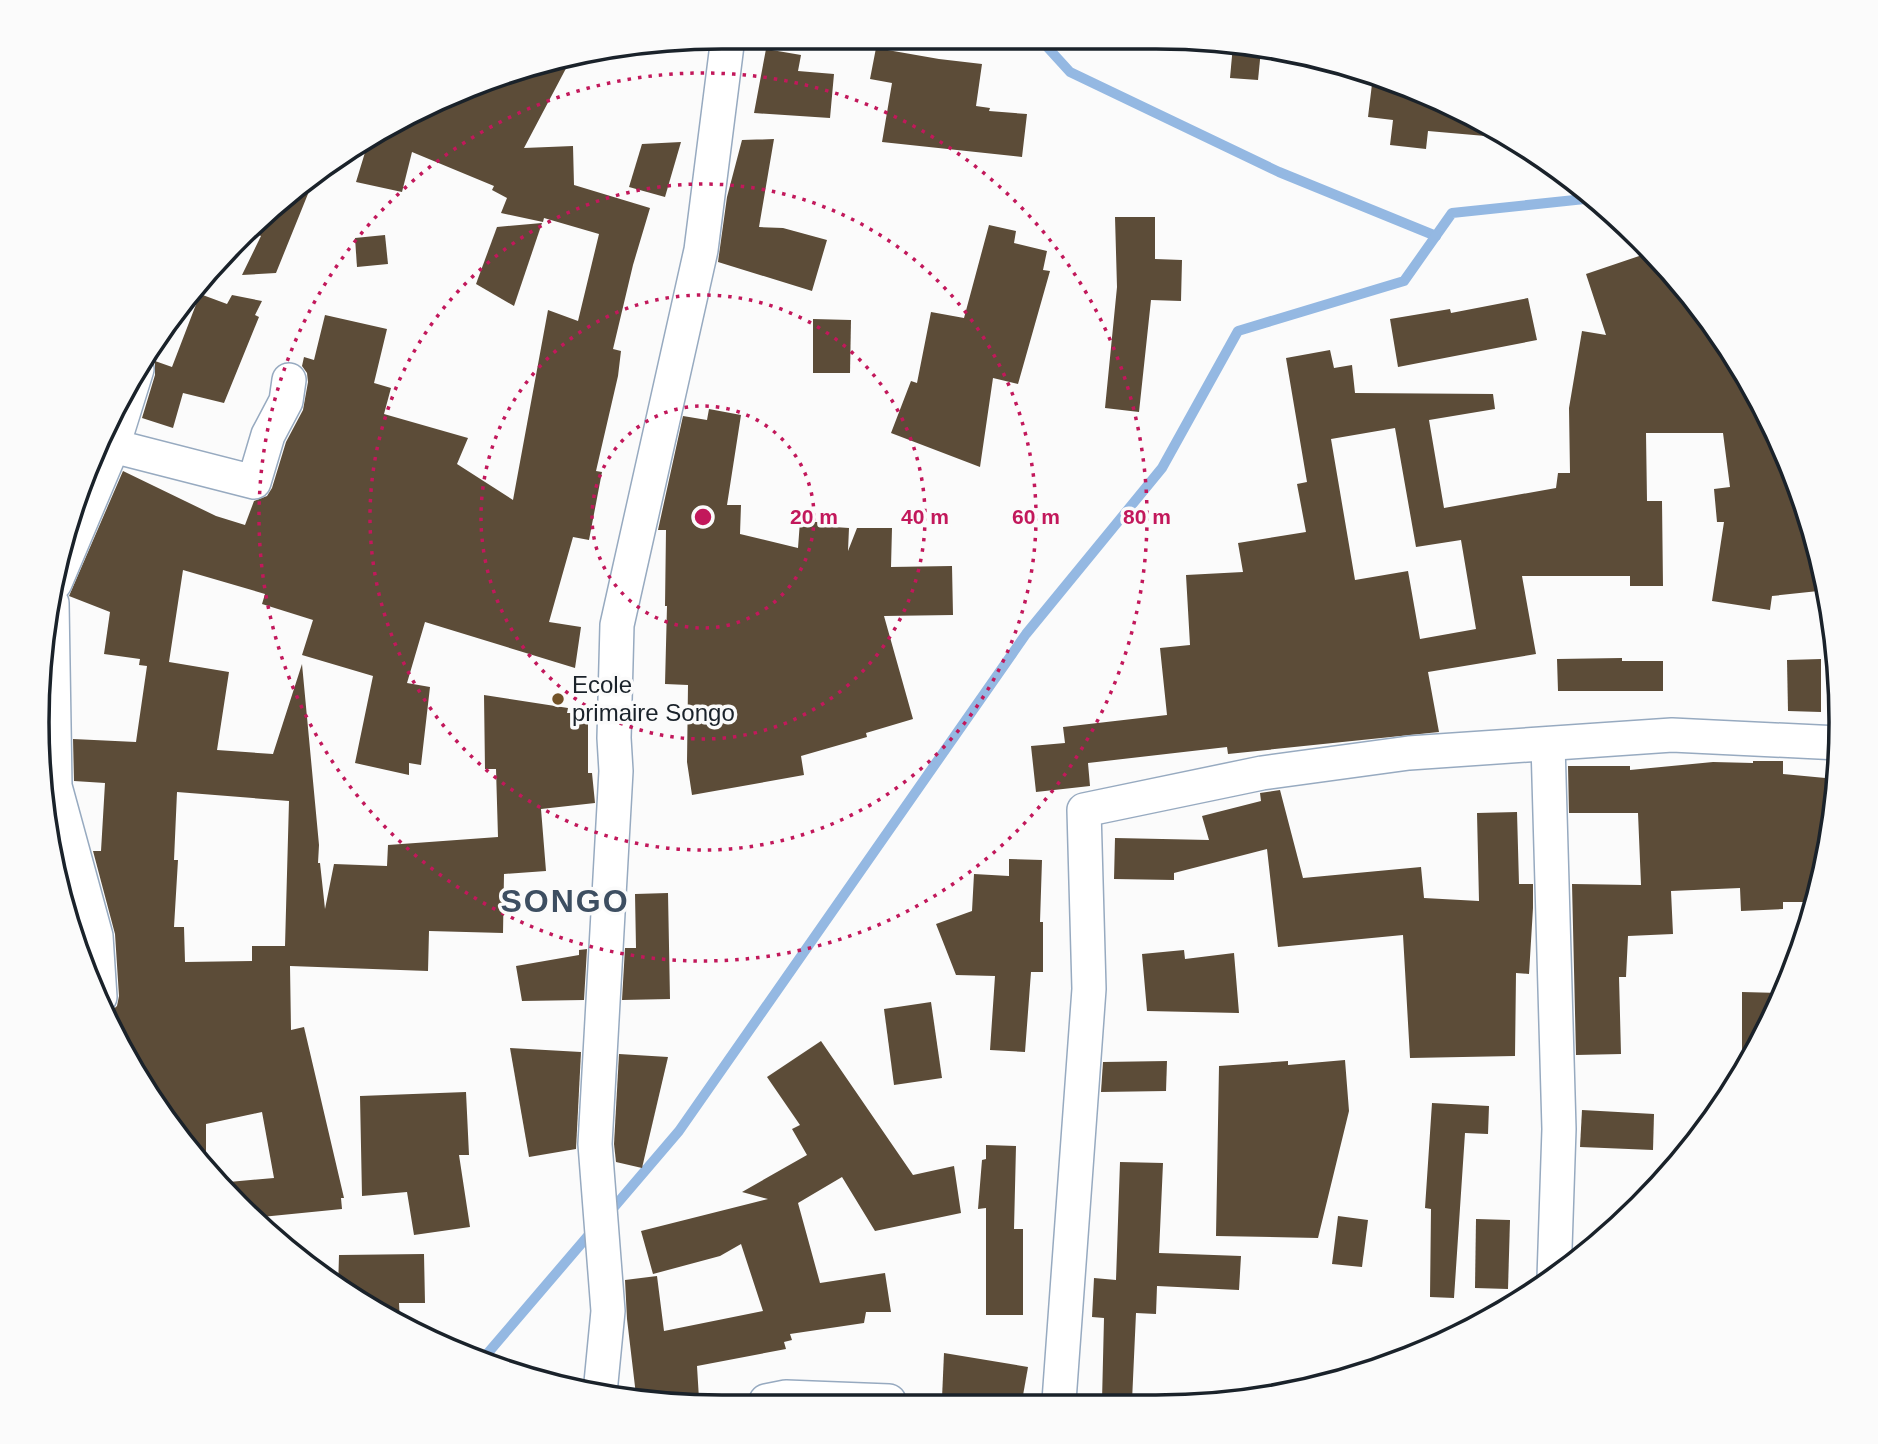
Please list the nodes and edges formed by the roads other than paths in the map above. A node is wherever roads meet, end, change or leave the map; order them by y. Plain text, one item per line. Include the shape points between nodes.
1 (726, 49) edge
2 (289, 380) dead end
3 (122, 416) edge
4 (113, 446) junction
5 (78, 529) edge
6 (53, 653) edge
7 (1829, 742) edge
8 (1548, 744) junction
9 (99, 976) edge
10 (1554, 1264) edge
11 (601, 1384) edge
12 (1059, 1395) edge

1 - 11 street via 701,250 617,625 616,771 596,1118 608,1311
2 - 4 street via 286,401 268,435 254,482
3 - 4 street
4 - 5 street
6 - 9 street via 55,786 96,936
7 - 8 street via 1672,734
8 - 10 street via 1559,1129
8 - 12 street via 1409,753 1262,773 1084,810 1088,989

